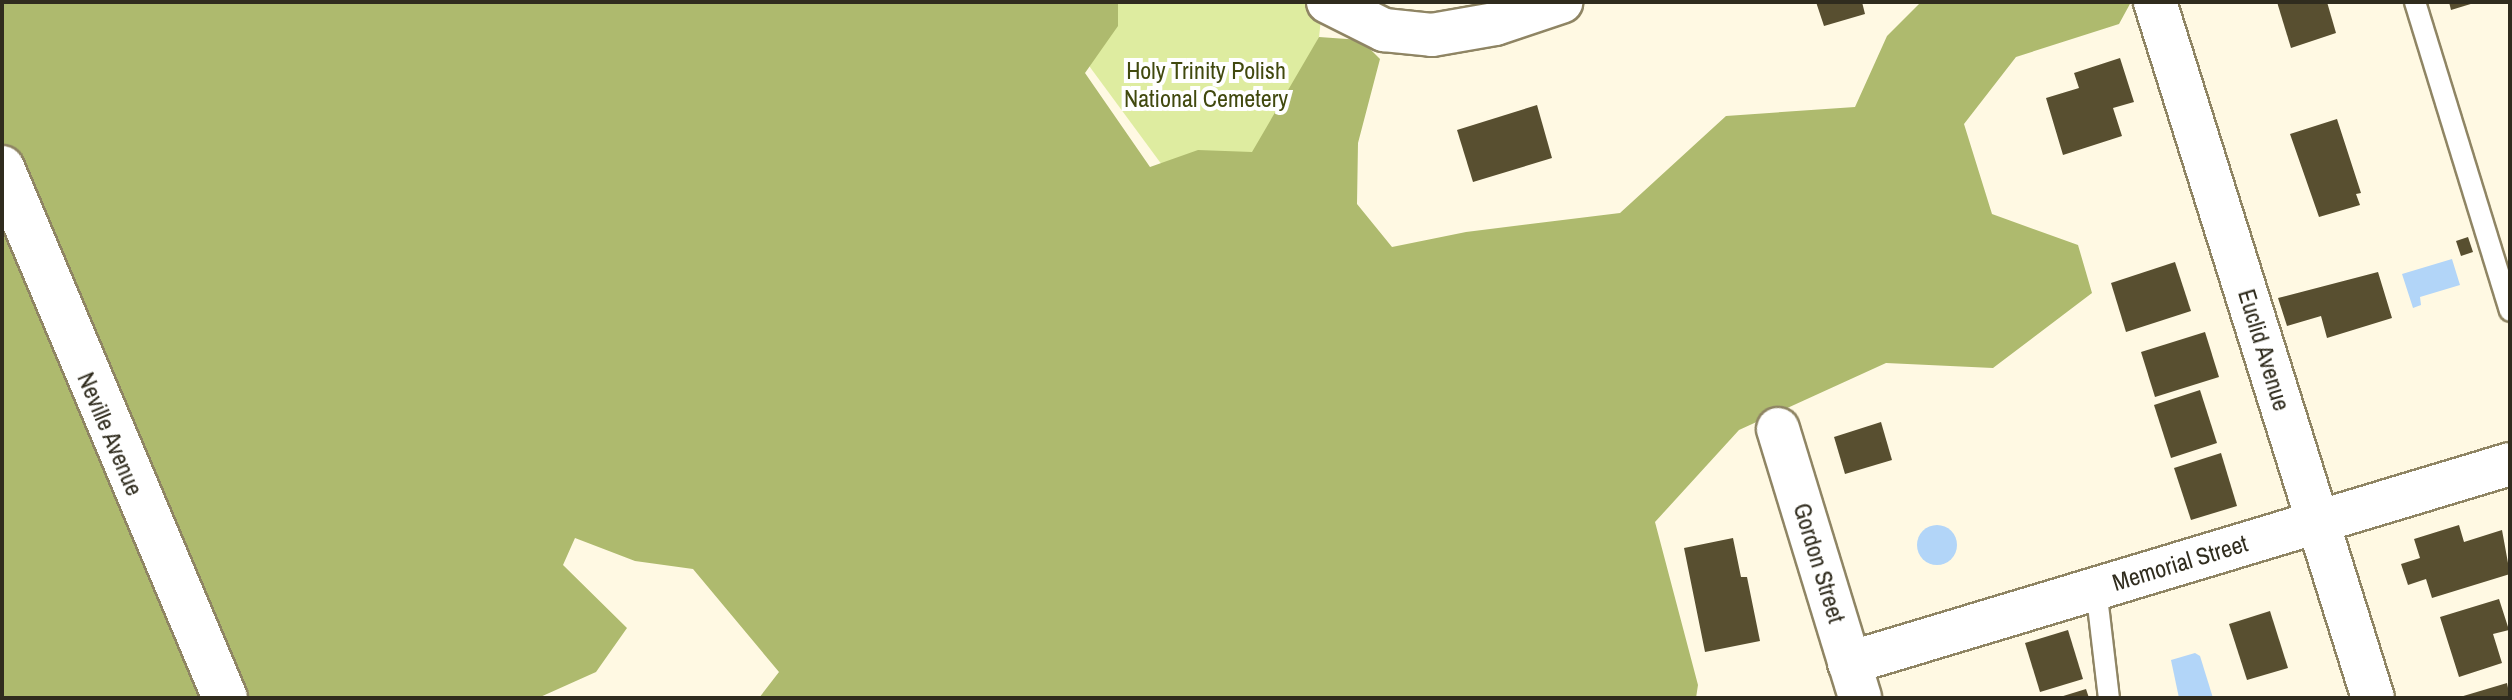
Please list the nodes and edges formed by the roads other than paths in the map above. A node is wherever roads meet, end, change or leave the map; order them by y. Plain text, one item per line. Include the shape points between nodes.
1 (1328, 2) edge
2 (1561, 2) edge
3 (2155, 2) edge
4 (2415, 2) edge
5 (2, 168) edge
6 (2510, 311) edge
7 (1778, 429) dead end
8 (2510, 464) edge
9 (2318, 522) junction
10 (2096, 588) junction
11 (1854, 681) edge
12 (225, 698) edge
13 (2109, 698) edge
14 (2373, 698) edge

1 - 2 street via 1384,30 1432,35 1495,24
3 - 9 street, Euclid Avenue
4 - 6 lane
5 - 12 street, Neville Avenue
7 - 11 street, Gordon Street
8 - 9 street, Memorial Street
9 - 10 street, Memorial Street
9 - 14 street, Euclid Avenue
10 - 11 street, Memorial Street
10 - 13 lane

